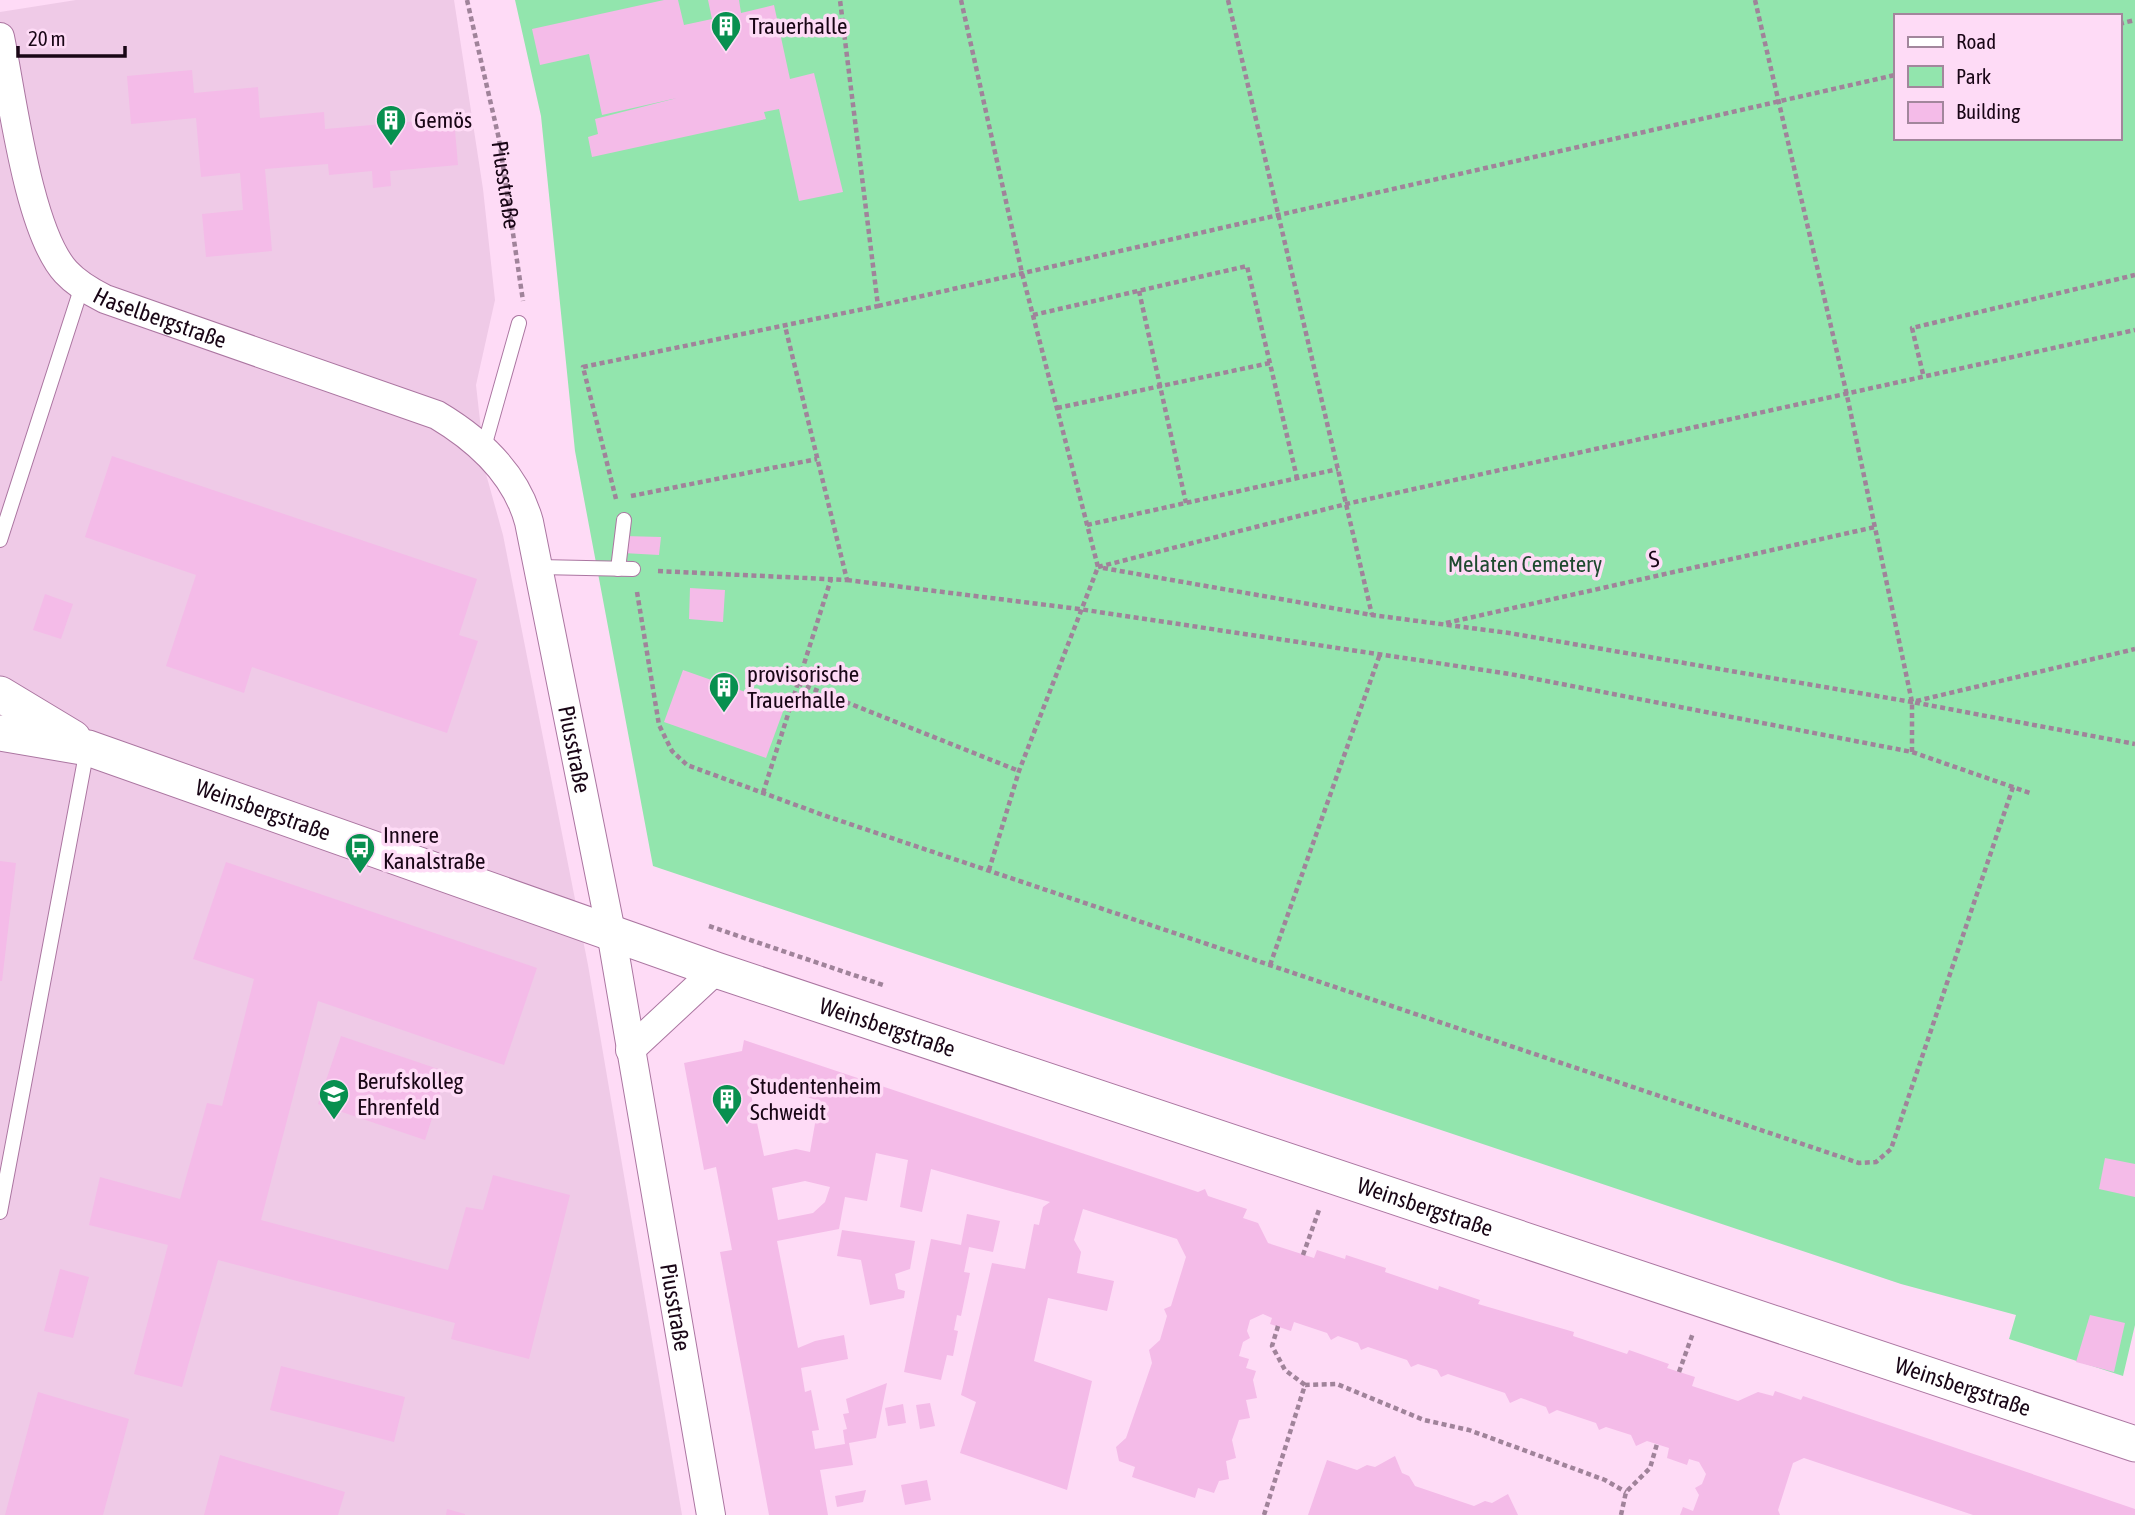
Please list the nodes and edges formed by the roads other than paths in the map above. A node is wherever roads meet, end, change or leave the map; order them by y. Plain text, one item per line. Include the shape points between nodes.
1 (0, 37) edge
2 (82, 286) junction
3 (519, 323) road end
4 (484, 447) junction
5 (624, 520) dead end
6 (0, 540) edge
7 (538, 567) junction
8 (0, 694) edge
9 (0, 733) edge
10 (88, 748) junction
11 (611, 932) junction
12 (716, 970) junction
13 (630, 1050) junction
14 (0, 1212) edge
15 (2135, 1444) edge
16 (711, 1515) edge

1 - 2 street, Haselbergstraße via 37,219 58,262
2 - 4 street, Haselbergstraße via 105,299 411,404 437,415
2 - 6 lane
3 - 4 lane
4 - 7 street, Piusstraße via 523,503
5 - 7 lane via 626,569
7 - 11 street, Piusstraße
8 - 10 street, Weinsbergstraße
9 - 10 street, Weinsbergstraße
10 - 11 street, Weinsbergstraße
10 - 14 lane
11 - 12 street, Weinsbergstraße
11 - 13 street, Piusstraße
12 - 13 street
12 - 15 street, Weinsbergstraße
13 - 16 street, Piusstraße

